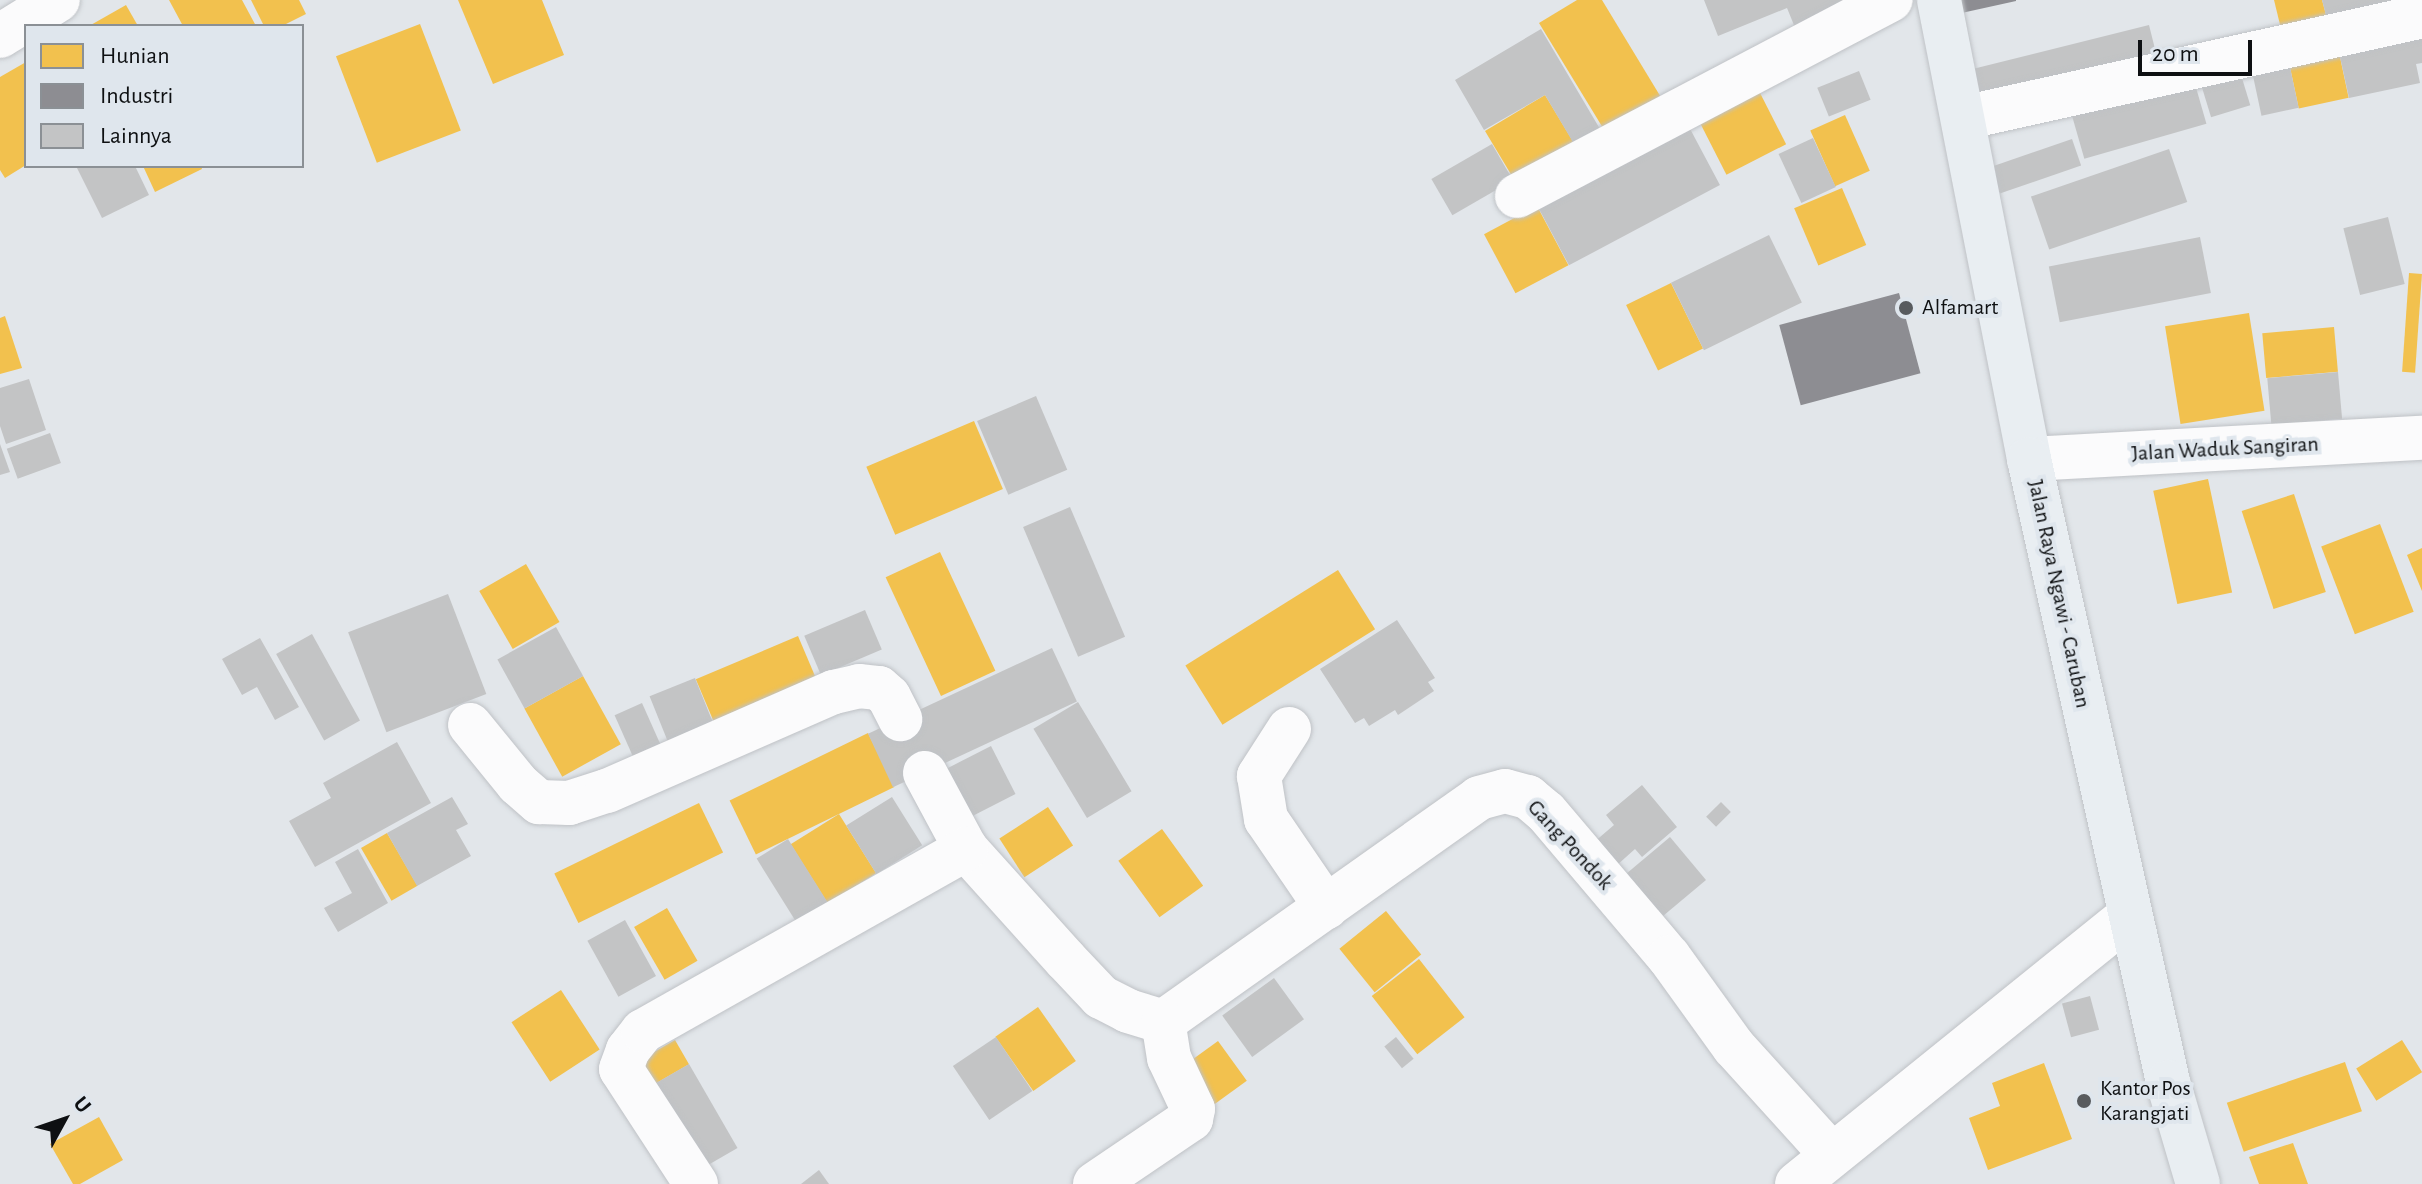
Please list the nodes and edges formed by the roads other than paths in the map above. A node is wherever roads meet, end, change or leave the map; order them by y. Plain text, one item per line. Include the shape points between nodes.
1 (58, 0) edge
2 (1891, 0) edge
3 (1939, 0) edge
4 (2422, 16) edge
5 (0, 36) edge
6 (1963, 118) junction
7 (1517, 196) dead end
8 (2422, 438) edge
9 (2029, 459) junction
10 (900, 719) dead end
11 (470, 725) dead end
12 (1289, 729) dead end
13 (925, 773) dead end
14 (966, 849) junction
15 (1326, 907) junction
16 (2130, 915) junction
17 (1163, 1022) junction
18 (1831, 1154) junction
19 (696, 1184) edge
20 (1095, 1184) edge
21 (1797, 1184) edge
22 (2198, 1184) edge

1 - 5 street
2 - 7 street
3 - 6 highway, Jalan Raya Ngawi - Caruban
4 - 6 street
6 - 9 highway, Jalan Raya Ngawi - Caruban
8 - 9 street, Jalan Waduk Sangiran
9 - 16 highway, Jalan Raya Ngawi - Caruban
10 - 11 street via 879,688 834,692 569,803 539,802
12 - 15 street via 1259,776 1266,819
13 - 14 street
14 - 17 street via 1101,997
14 - 19 street via 661,1018 635,1040 621,1069
15 - 17 street, Gang Pondok
15 - 18 street, Gang Pondok via 1479,798 1505,791 1528,797 1669,957 1734,1047
16 - 18 street
16 - 22 highway, Jalan Raya Ngawi - Caruban via 2168,1082
17 - 20 street via 1169,1058 1193,1109 1191,1119
18 - 21 street

